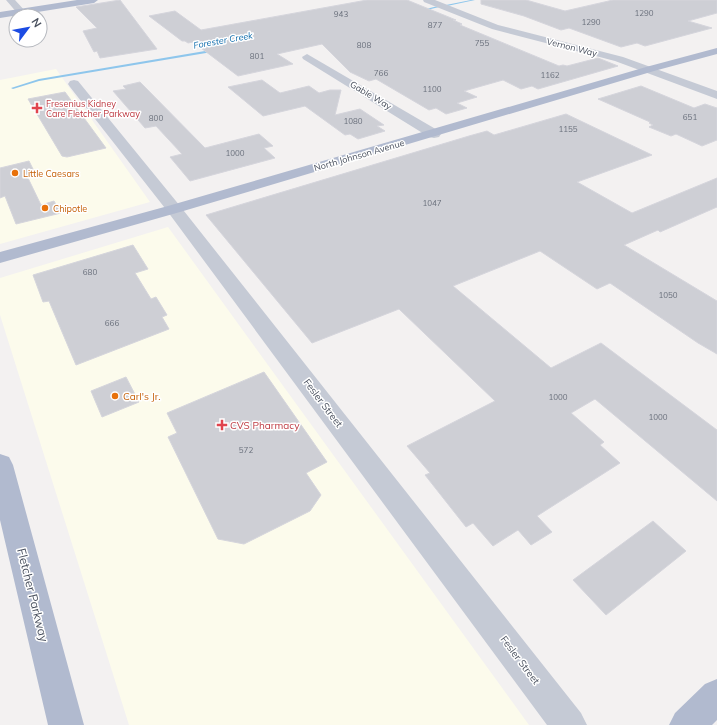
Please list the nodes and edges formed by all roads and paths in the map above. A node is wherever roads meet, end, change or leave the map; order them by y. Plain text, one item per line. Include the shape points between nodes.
1 (10, 0) edge
2 (94, 0) edge
3 (427, 0) edge
4 (17, 8) edge
5 (45, 8) edge
6 (717, 51) edge
7 (307, 57) dead end
8 (650, 70) junction
9 (74, 84) dead end
10 (717, 95) edge
11 (434, 134) junction
12 (174, 209) junction
13 (0, 258) edge
14 (0, 465) edge
15 (717, 696) edge
16 (66, 725) edge
17 (569, 725) edge
18 (686, 725) edge

1 - 4 street
2 - 5 main road
3 - 8 street, Vernon Way via 495,27 619,58
6 - 8 main road, North Johnson Avenue
7 - 11 street, Gable Way
8 - 10 street, Vernon Way
8 - 11 main road, North Johnson Avenue
9 - 12 street, Fesler Street
11 - 12 main road, North Johnson Avenue
12 - 13 main road, North Johnson Avenue
12 - 17 street, Fesler Street
14 - 16 main road, Fletcher Parkway
15 - 18 main road

